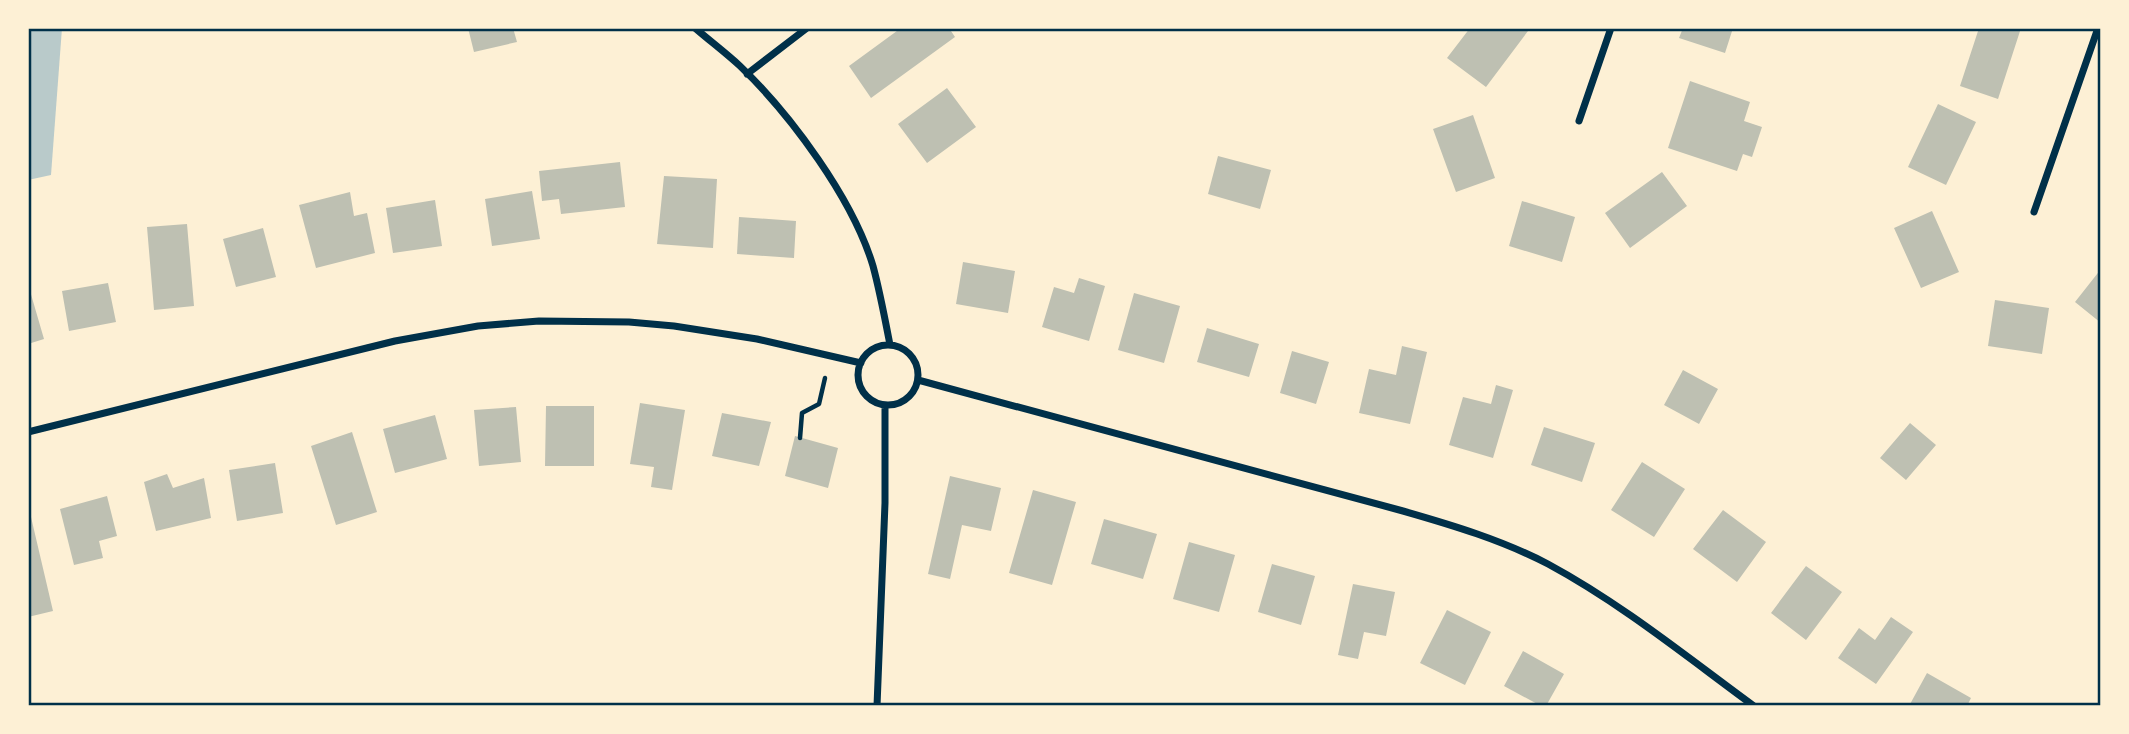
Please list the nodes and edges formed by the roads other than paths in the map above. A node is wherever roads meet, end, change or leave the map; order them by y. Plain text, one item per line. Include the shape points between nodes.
1 (695, 28) edge
2 (807, 28) edge
3 (1611, 28) edge
4 (2098, 28) edge
5 (747, 74) junction
6 (1579, 121) dead end
7 (2034, 212) dead end
8 (890, 345) junction
9 (861, 363) junction
10 (918, 380) junction
11 (885, 405) junction
12 (28, 432) edge
13 (877, 706) edge
14 (1754, 706) edge

1 - 5 street
2 - 5 street
3 - 6 street
4 - 7 street
5 - 8 street via 792,123 853,217 872,265
8 - 9 street via 873,350
8 - 10 street via 915,360
9 - 11 street via 863,390
9 - 12 street via 674,326 539,321 478,326 395,341
10 - 11 street via 903,401
10 - 14 street via 1481,534 1546,563 1610,601
11 - 13 street

